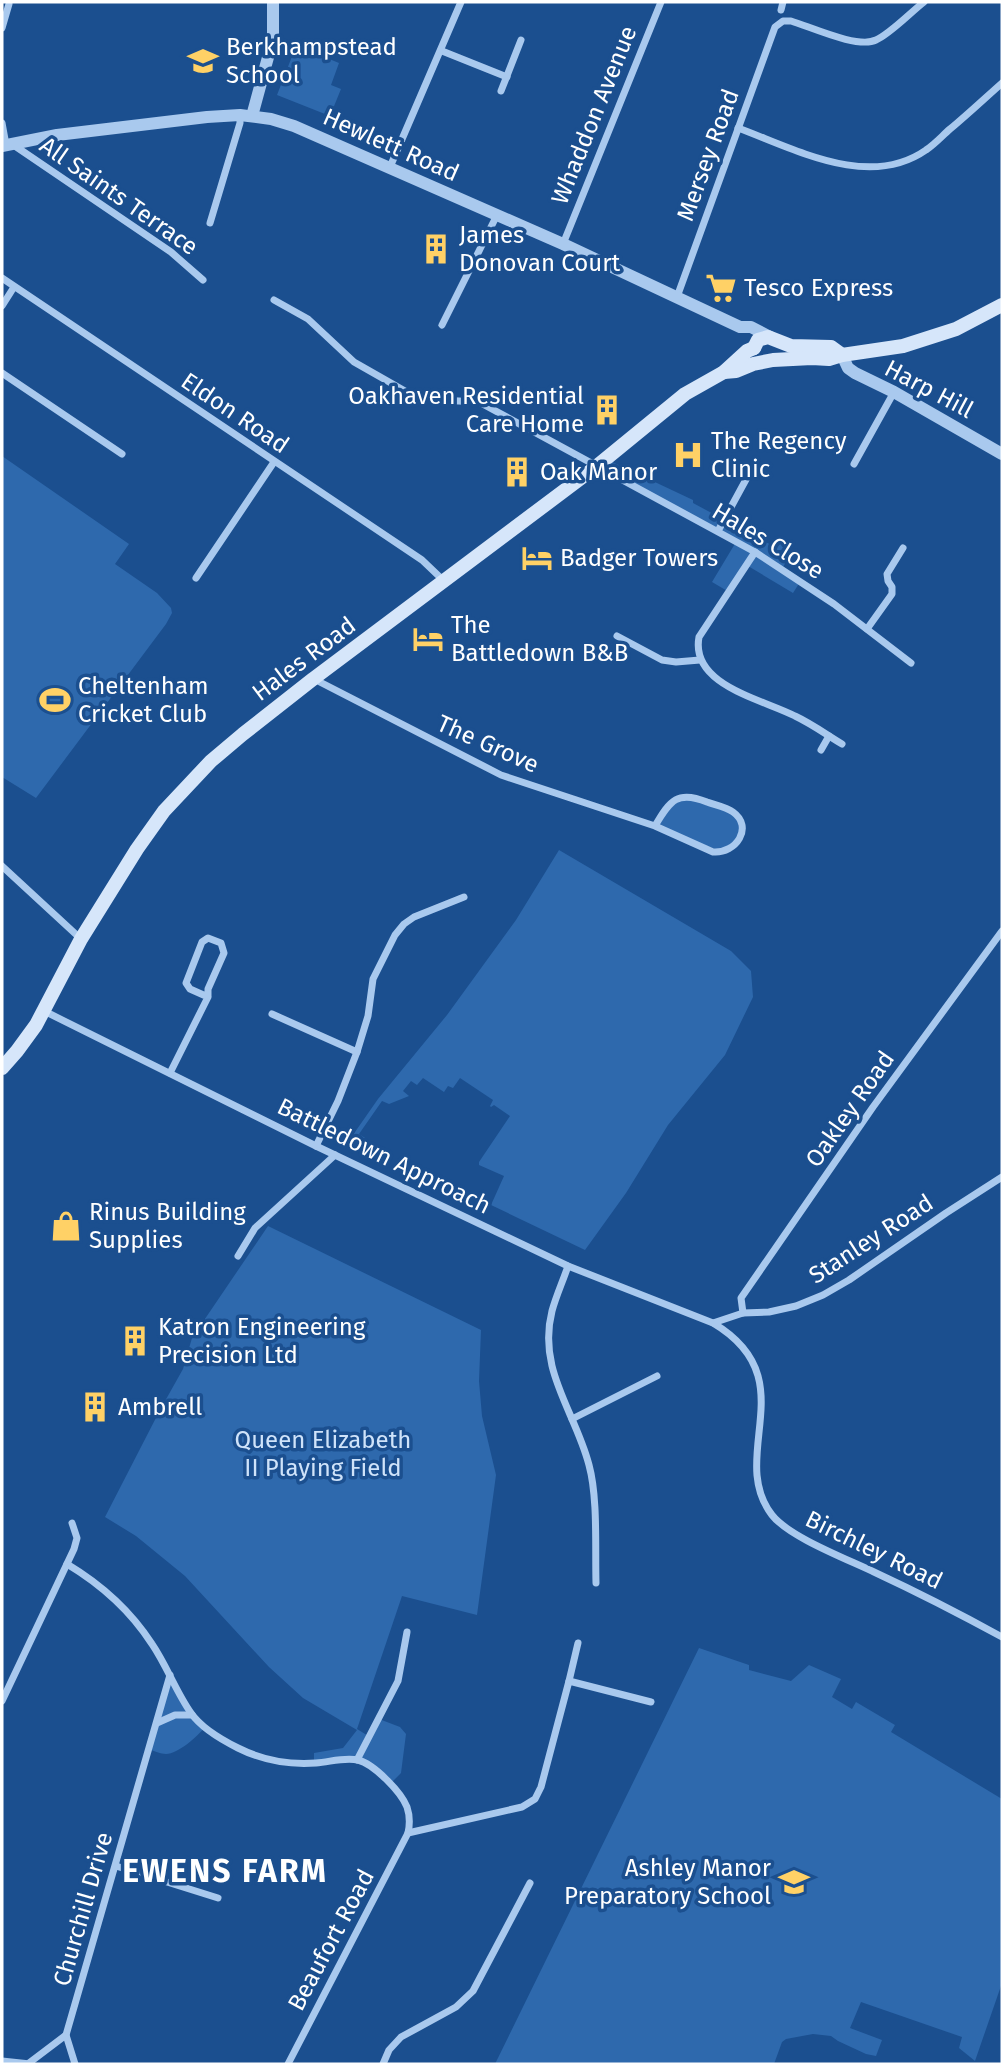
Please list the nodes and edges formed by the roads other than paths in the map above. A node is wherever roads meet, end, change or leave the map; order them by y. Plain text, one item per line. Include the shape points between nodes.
1 (273, 2) edge
2 (461, 2) edge
3 (661, 2) edge
4 (923, 2) edge
5 (9, 4) dead end
6 (2, 28) edge
7 (521, 40) dead end
8 (442, 51) junction
9 (507, 77) junction
10 (1002, 83) edge
11 (501, 91) dead end
12 (246, 116) junction
13 (2, 123) edge
14 (738, 128) junction
15 (6, 144) edge
16 (390, 167) junction
17 (497, 215) junction
18 (210, 223) dead end
19 (563, 244) junction
20 (2, 278) edge
21 (203, 281) dead end
22 (15, 287) junction
23 (677, 297) junction
24 (274, 300) dead end
25 (1002, 305) edge
26 (2, 306) edge
27 (442, 325) dead end
28 (740, 327) junction
29 (773, 339) junction
30 (755, 348) junction
31 (842, 355) junction
32 (769, 361) junction
33 (724, 372) junction
34 (2, 373) edge
35 (894, 392) junction
36 (122, 454) dead end
37 (1002, 454) edge
38 (274, 462) junction
39 (854, 464) dead end
40 (597, 466) junction
41 (749, 474) dead end
42 (718, 531) junction
43 (903, 548) dead end
44 (755, 552) junction
45 (196, 578) dead end
46 (445, 582) junction
47 (867, 629) junction
48 (617, 636) dead end
49 (700, 660) junction
50 (911, 663) dead end
51 (313, 679) junction
52 (829, 736) junction
53 (842, 744) dead end
54 (821, 750) dead end
55 (655, 826) junction
56 (2, 866) edge
57 (464, 897) dead end
58 (1002, 931) edge
59 (81, 939) junction
60 (208, 997) junction
61 (43, 1010) junction
62 (272, 1014) dead end
63 (356, 1052) junction
64 (2, 1068) edge
65 (170, 1073) junction
66 (316, 1146) junction
67 (335, 1155) junction
68 (1002, 1177) edge
69 (238, 1256) dead end
70 (568, 1266) junction
71 (743, 1313) junction
72 (713, 1323) junction
73 (657, 1376) dead end
74 (572, 1419) junction
75 (72, 1524) dead end
76 (68, 1564) junction
77 (596, 1583) dead end
78 (407, 1632) dead end
79 (1002, 1637) edge
80 (578, 1643) dead end
81 (170, 1675) junction
82 (569, 1681) junction
83 (2, 1701) edge
84 (651, 1702) dead end
85 (192, 1715) junction
86 (156, 1724) junction
87 (357, 1760) junction
88 (408, 1833) junction
89 (116, 1866) junction
90 (530, 1883) dead end
91 (218, 1898) dead end
92 (66, 2035) junction
93 (2, 2061) edge
94 (29, 2064) edge
95 (75, 2064) edge
96 (288, 2064) edge
97 (383, 2064) edge

1 - 12 street via 273,39
2 - 8 street
3 - 19 street, Whaddon Avenue
4 - 14 street, Mersey Road via 881,38 868,43 783,21 775,27
5 - 6 street
7 - 9 street
8 - 9 street
8 - 16 street
9 - 11 street
10 - 14 street via 927,150 880,167 836,164
12 - 15 street, Hewlett Road via 131,125
12 - 16 street, Hewlett Road via 294,125
12 - 18 street
13 - 15 street
14 - 23 street, Mersey Road
15 - 21 street, All Saints Terrace via 171,252
16 - 17 street, Hewlett Road
17 - 19 street, Hewlett Road
17 - 27 street
19 - 23 street, Hewlett Road
20 - 22 street, Eldon Road
22 - 26 street
22 - 38 street, Eldon Road
23 - 28 street, Hewlett Road
24 - 40 street, Hales Close via 308,319 354,362 419,399 479,402
25 - 31 main road, Hales Road via 921,342
28 - 29 street, Hewlett Road via 751,327
28 - 30 street, Hewlett Road
29 - 30 main road via 761,338
29 - 31 main road via 791,346 831,347
29 - 32 main road via 779,351
30 - 32 main road via 758,358
30 - 33 main road, Hales Road
31 - 32 main road, Hales Road
31 - 35 street, Harp Hill via 855,373
32 - 33 main road, Hales Road
33 - 40 main road, Hales Road via 685,394
34 - 36 street
35 - 37 street, Harp Hill
35 - 39 street
38 - 45 street
38 - 46 street, Eldon Road via 422,559
40 - 42 street, Hales Close
40 - 46 main road, Hales Road
41 - 42 street
42 - 44 street, Hales Close
43 - 47 street via 887,574 892,594
44 - 47 street, Hales Close
44 - 49 street via 702,631
46 - 51 main road, Hales Road
47 - 50 street, Hales Close
48 - 49 street via 662,660
49 - 52 street via 722,683 799,717
51 - 55 street, The Grove via 501,775
51 - 59 main road, Hales Road via 227,747 183,790 137,849
52 - 53 street
52 - 54 street
55 - 55 street, The Grove via 718,853 734,847 742,831 733,811 690,796 673,801
56 - 59 street
57 - 63 street via 414,917 395,935 373,979 368,1016
58 - 71 street, Oakley Road via 741,1298
59 - 61 main road, Hales Road
60 - 60 street via 225,953 221,943 208,938 202,942 186,983
60 - 65 street
61 - 64 main road, Hales Road
61 - 65 street, Battledown Approach
62 - 63 street
63 - 66 street
65 - 66 street, Battledown Approach
66 - 67 street, Battledown Approach
67 - 69 street via 255,1228
67 - 70 street, Battledown Approach
68 - 71 street, Stanley Road via 823,1295 783,1310
70 - 72 street, Battledown Approach
70 - 74 street via 552,1311 548,1352
71 - 72 street, Stanley Road
72 - 79 street, Birchley Road via 740,1343 759,1379 758,1481 775,1519 795,1534
73 - 74 street
74 - 77 street via 592,1479
75 - 76 street via 76,1544
76 - 81 street via 125,1609
76 - 83 street
78 - 87 street via 398,1681
80 - 82 street
81 - 85 street
81 - 86 street, Churchill Drive
82 - 84 street
82 - 88 street via 535,1799 522,1807
85 - 86 street via 175,1715
85 - 87 street via 227,1743 265,1758 304,1763
86 - 89 street, Churchill Drive
87 - 88 street via 369,1764 402,1798 409,1815
88 - 96 street, Beaufort Road
89 - 91 street
89 - 92 street, Churchill Drive
90 - 97 street via 473,1991 457,2007 401,2037
92 - 94 street
92 - 95 street
93 - 94 street

